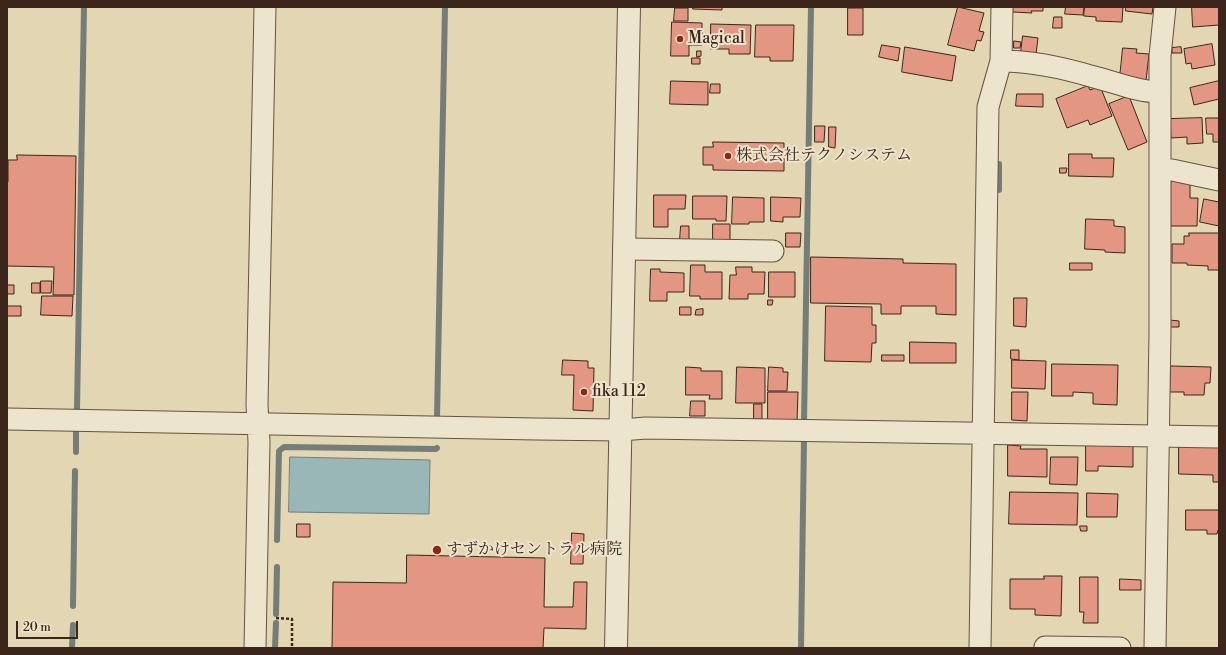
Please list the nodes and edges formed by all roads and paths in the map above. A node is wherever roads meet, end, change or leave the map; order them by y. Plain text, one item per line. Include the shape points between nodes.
1 (265, 7) edge
2 (629, 7) edge
3 (1002, 7) edge
4 (1165, 7) edge
5 (1001, 60) junction
6 (1159, 92) junction
7 (1160, 170) junction
8 (1219, 180) edge
9 (624, 249) junction
10 (773, 251) dead end
11 (7, 419) edge
12 (258, 423) junction
13 (620, 430) junction
14 (983, 433) junction
15 (1159, 436) junction
16 (1219, 437) edge
17 (270, 618) dead end
18 (1045, 647) dead end
19 (255, 648) edge
20 (292, 648) edge
21 (616, 648) edge
22 (980, 648) edge
23 (1120, 648) edge
24 (1156, 648) edge

1 - 12 street
2 - 9 street
3 - 5 street
4 - 6 street
5 - 6 street via 1038,63 1148,92
5 - 14 street via 988,107
6 - 7 street
7 - 8 street via 1172,170
7 - 15 street
9 - 10 street
9 - 13 street
11 - 12 street
12 - 13 street
12 - 19 street
13 - 14 street via 646,428
13 - 21 street
14 - 15 street
14 - 22 street
15 - 16 street
15 - 24 street
17 - 20 path via 292,619
18 - 23 street

